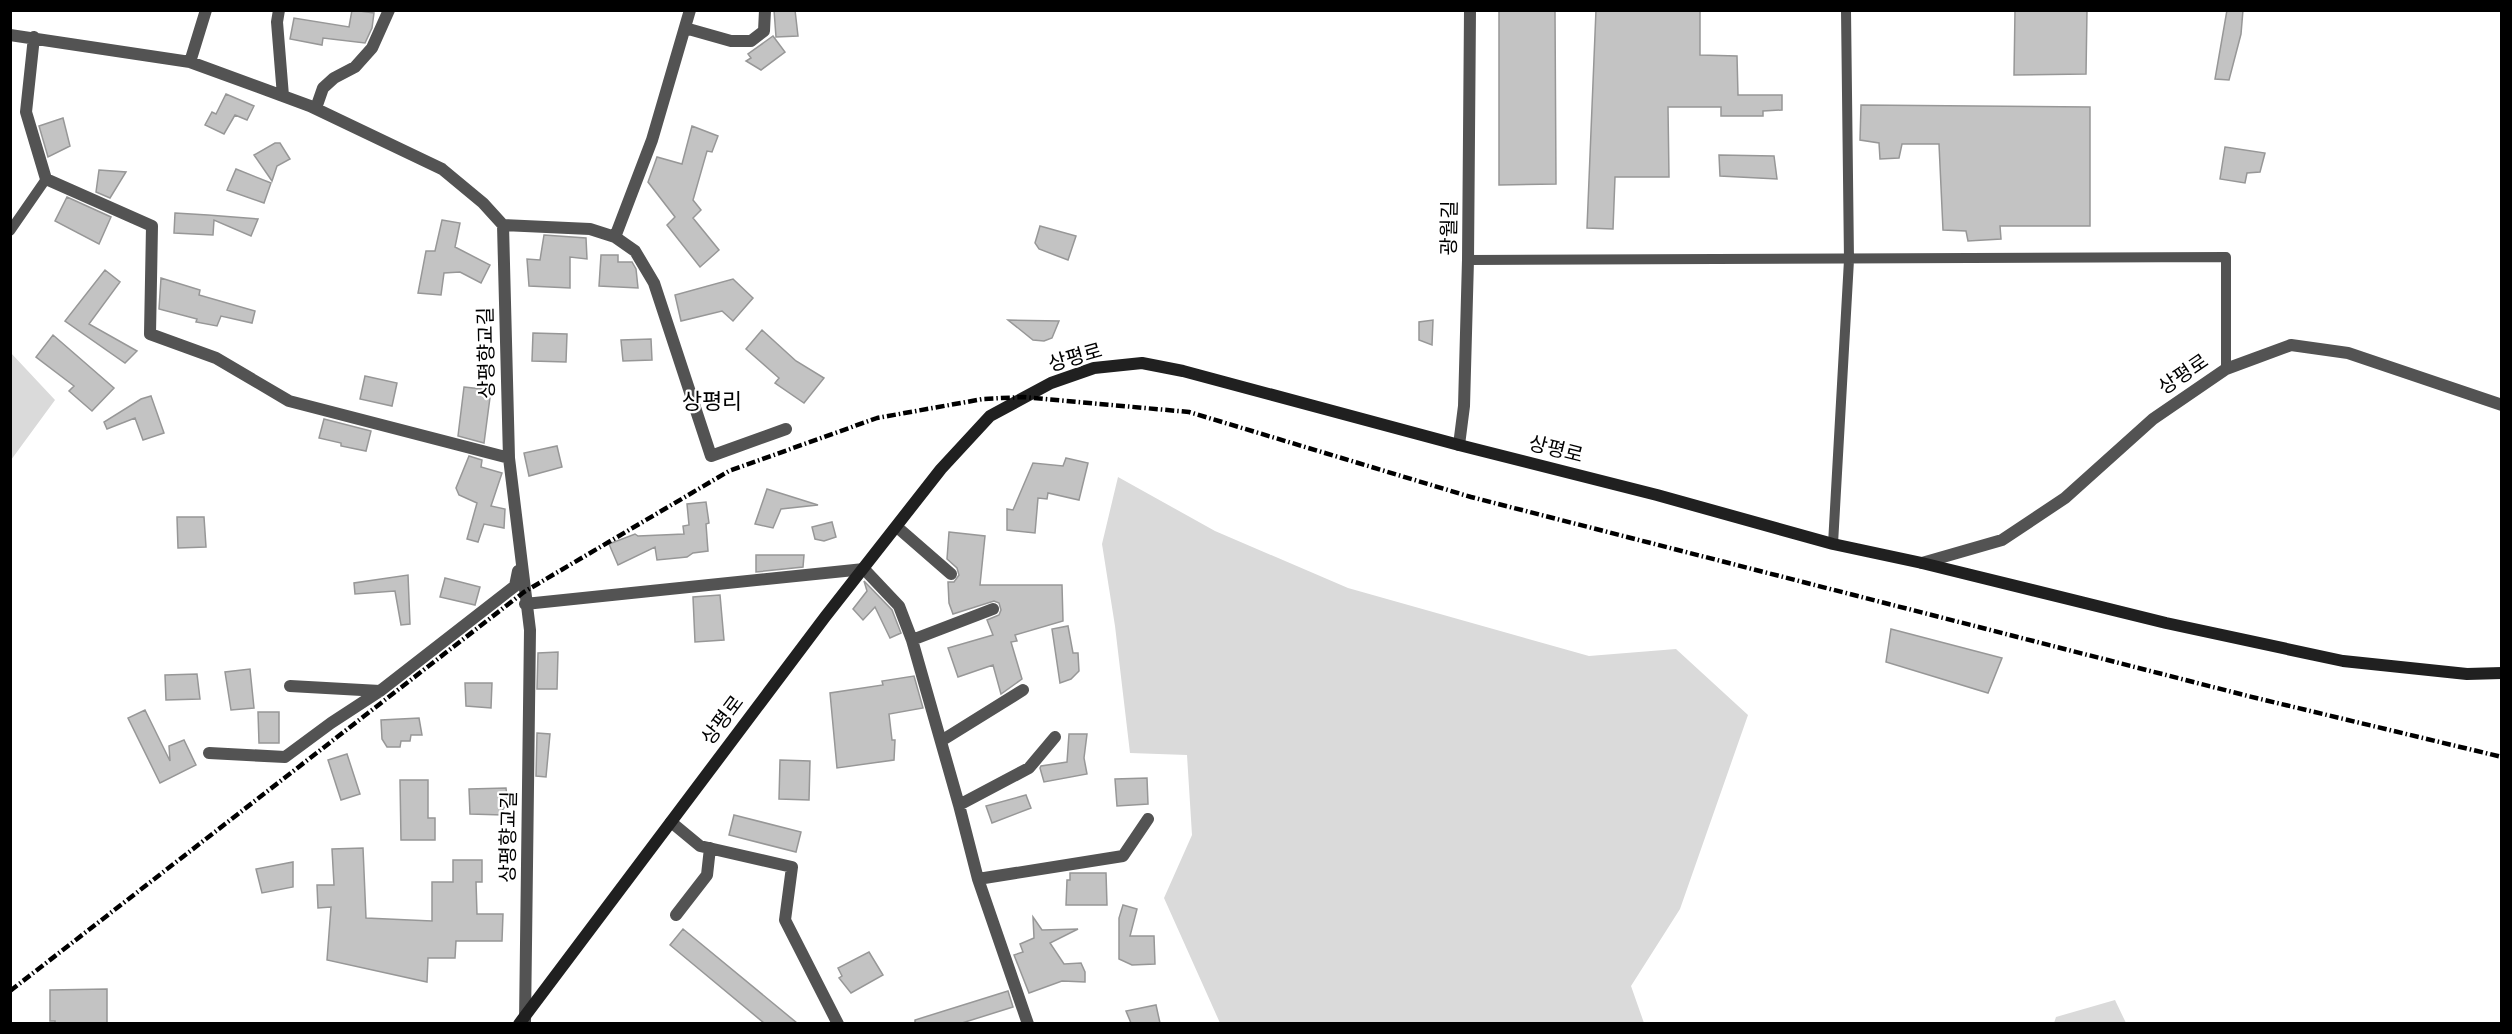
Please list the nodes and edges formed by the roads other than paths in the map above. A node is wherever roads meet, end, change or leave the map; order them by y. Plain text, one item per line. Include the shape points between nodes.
1 (206, 10) edge
2 (279, 10) edge
3 (389, 10) edge
4 (690, 10) edge
5 (765, 10) edge
6 (1470, 10) edge
7 (1846, 10) edge
8 (685, 28) junction
9 (10, 35) edge
10 (34, 37) junction
11 (190, 62) junction
12 (283, 96) junction
13 (316, 108) junction
14 (46, 179) junction
15 (503, 225) junction
16 (10, 231) edge
17 (615, 237) junction
18 (1468, 260) junction
19 (1849, 260) junction
20 (2226, 369) junction
21 (2502, 405) edge
22 (786, 429) dead end
23 (1459, 445) junction
24 (508, 458) junction
25 (897, 526) junction
26 (1833, 544) junction
27 (521, 558) junction
28 (1922, 563) junction
29 (864, 569) junction
30 (951, 574) dead end
31 (525, 604) junction
32 (993, 609) dead end
33 (912, 640) junction
34 (2502, 673) edge
35 (290, 686) dead end
36 (1023, 690) dead end
37 (380, 691) junction
38 (1055, 737) dead end
39 (941, 741) junction
40 (209, 753) dead end
41 (959, 805) junction
42 (1148, 819) dead end
43 (671, 822) junction
44 (710, 848) junction
45 (978, 879) junction
46 (676, 915) dead end
47 (523, 1021) edge
48 (838, 1023) edge
49 (1028, 1023) edge

1 - 11 street
2 - 12 street
3 - 13 street via 372,48 355,67 323,88
4 - 8 street
5 - 8 street via 764,31 751,41
6 - 18 street, 광월길
7 - 19 lane
8 - 17 street via 652,140
9 - 10 street
10 - 11 street
10 - 14 street via 26,112
11 - 12 street
12 - 13 street
13 - 15 street via 442,170
14 - 16 lane
14 - 24 street via 152,226 150,334 216,358 289,401
15 - 17 street via 579,228
15 - 24 street, 상평향교길
17 - 22 street via 635,250 654,283 711,456
18 - 19 lane
18 - 23 street, 광월길 via 1464,406
19 - 20 lane via 2226,257
19 - 26 lane
20 - 21 street, 상평로 via 2291,345 2348,353
20 - 28 street, 상평로 via 2153,419 2065,498 2001,540
23 - 25 main road, 상평로 via 1183,371 1142,363 1094,368 1051,383 990,416 941,469
23 - 26 main road, 상평로
24 - 27 street, 상평향교길
25 - 29 main road, 상평로
25 - 30 street
26 - 28 main road, 상평로
27 - 31 street, 상평향교길
27 - 37 street via 514,586
28 - 34 main road, 상평로 via 2166,623 2343,661 2468,674
29 - 31 street
29 - 33 street via 899,606
29 - 43 main road, 상평로
31 - 47 street, 상평향교길 via 530,630
32 - 33 street
33 - 39 street
35 - 37 street
36 - 39 street
37 - 40 street via 285,757
38 - 41 street via 1029,768
39 - 41 street
41 - 45 street
42 - 45 street via 1124,856
43 - 44 street via 700,846
43 - 47 main road, 상평로
44 - 46 street via 707,875
44 - 48 street via 792,867 785,920
45 - 49 street

